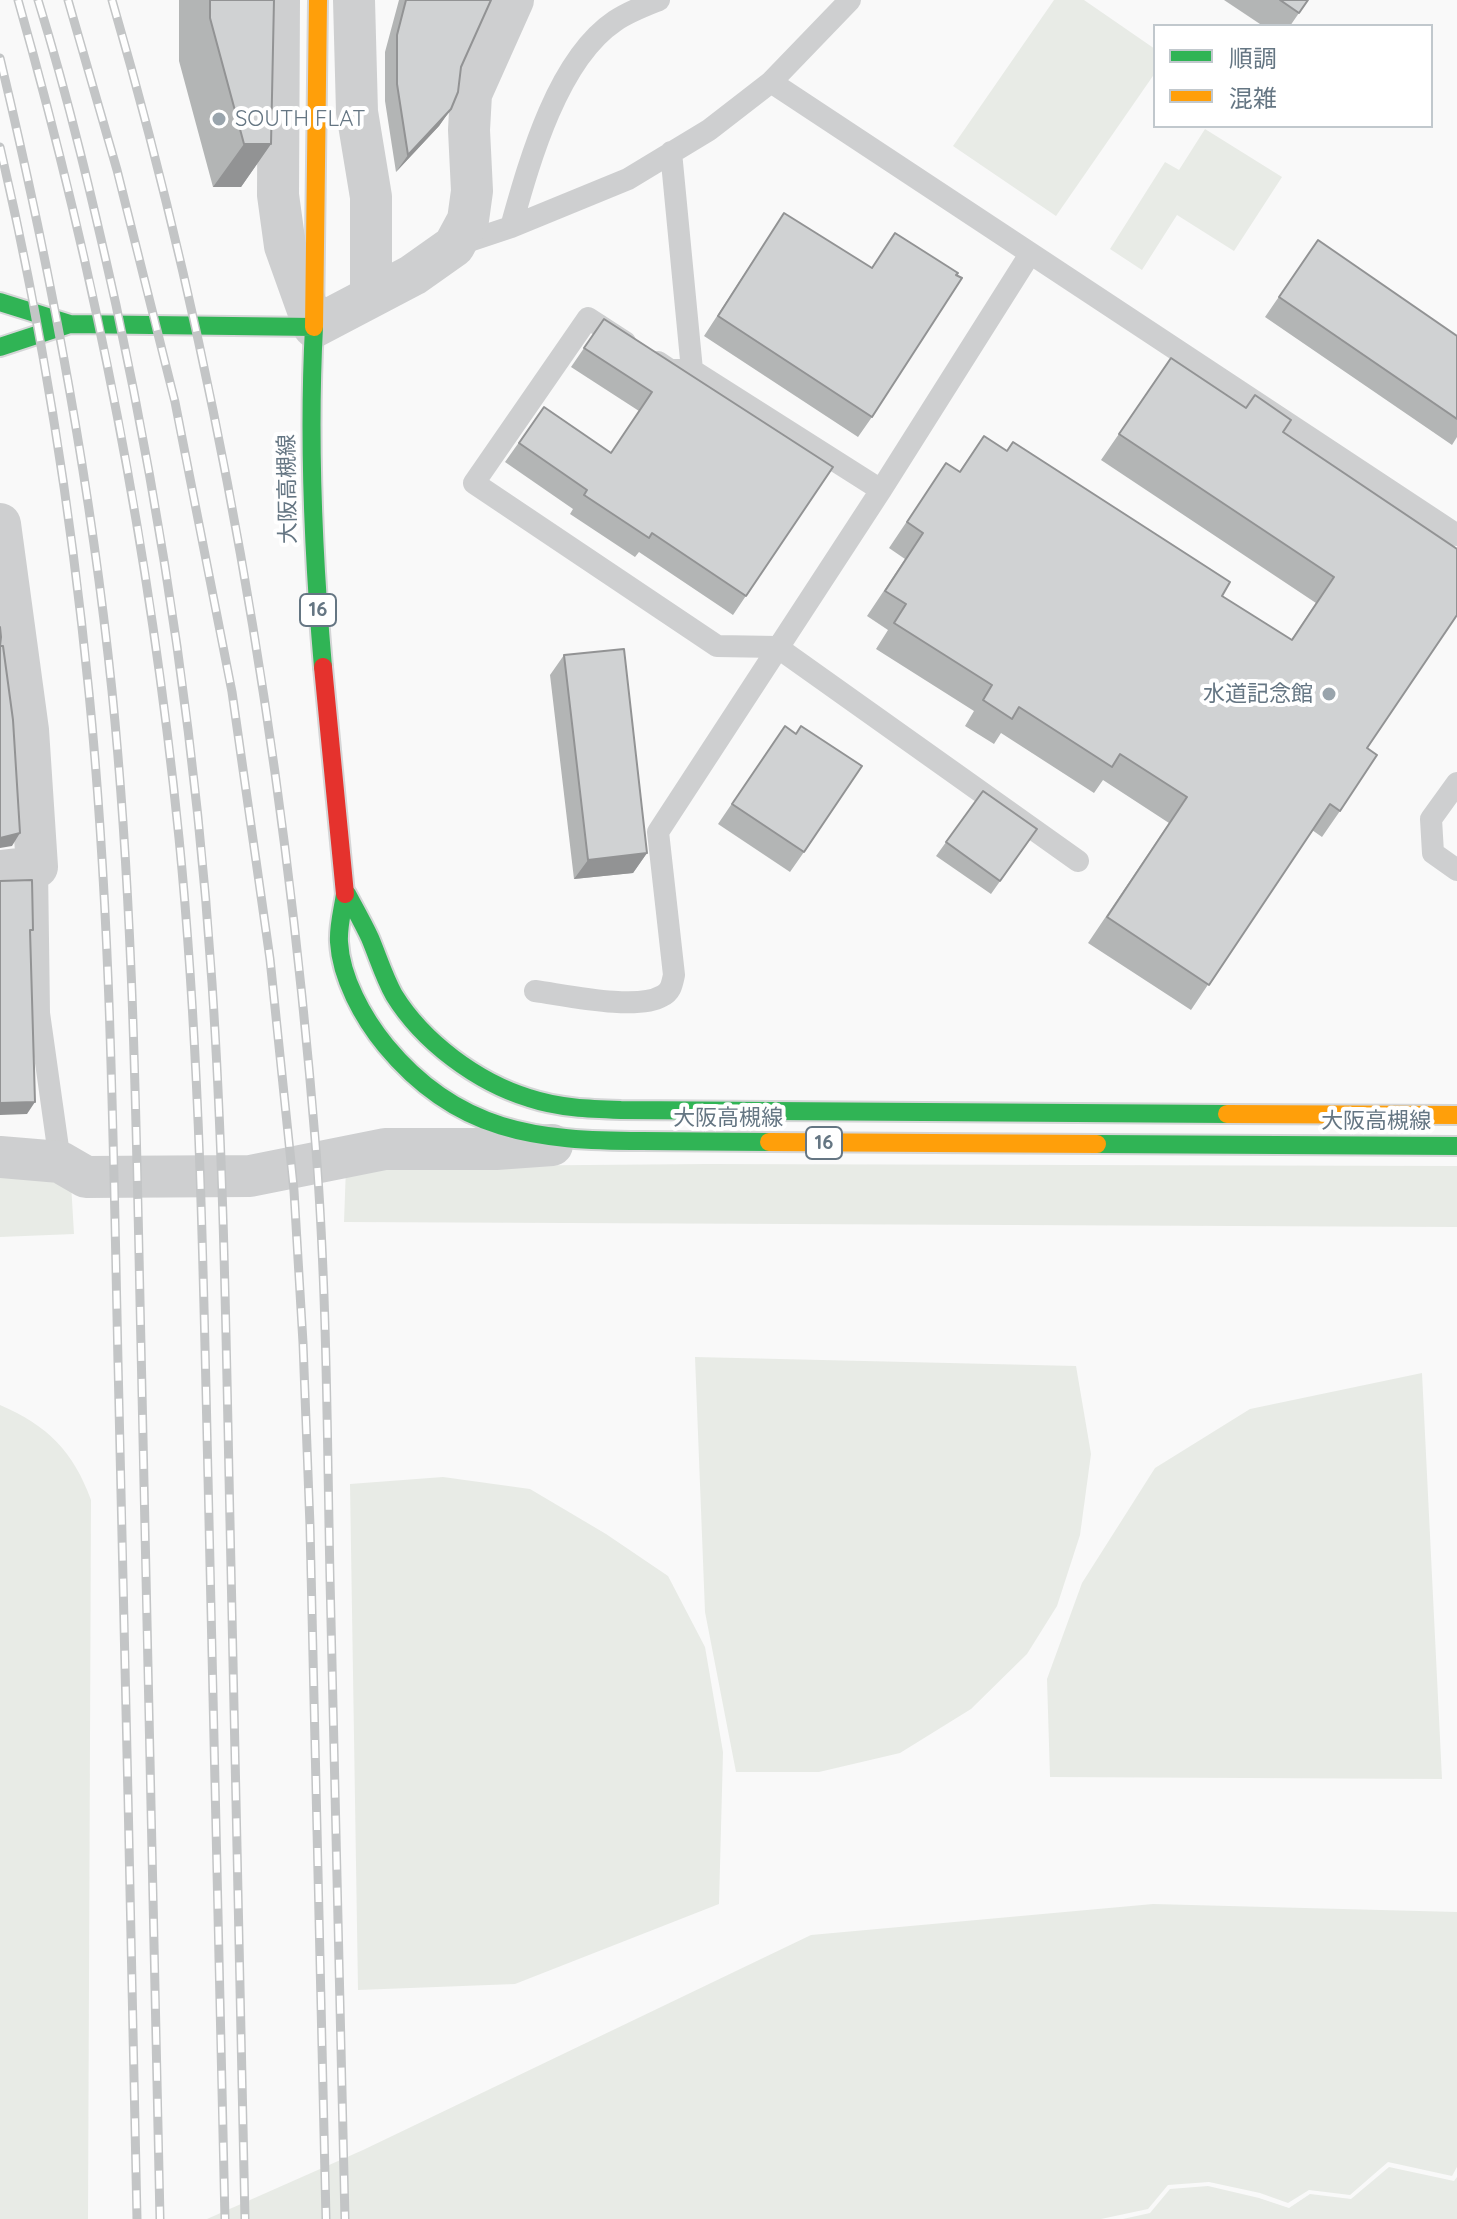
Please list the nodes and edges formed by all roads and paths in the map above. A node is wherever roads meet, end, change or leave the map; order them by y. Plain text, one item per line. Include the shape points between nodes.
1 (279, 0) edge
2 (318, 0) edge
3 (354, 0) edge
4 (513, 0) edge
5 (659, 0) edge
6 (850, 0) edge
7 (771, 82) junction
8 (671, 152) junction
9 (511, 227) junction
10 (454, 246) junction
11 (1030, 254) junction
12 (371, 296) junction
13 (0, 302) edge
14 (70, 324) junction
15 (314, 327) junction
16 (0, 347) edge
17 (692, 370) junction
18 (881, 490) junction
19 (0, 524) edge
20 (1457, 535) edge
21 (777, 647) junction
22 (14, 733) edge
23 (1457, 783) edge
24 (1078, 861) dead end
25 (18, 869) edge
26 (1457, 870) edge
27 (345, 892) junction
28 (535, 991) dead end
29 (1457, 1115) edge
30 (602, 1141) junction
31 (1457, 1146) edge
32 (0, 1157) edge
33 (60, 1162) junction

1 - 15 street via 278,195 285,246
2 - 15 main road, 大阪高槻線
3 - 12 street via 354,83 371,197
4 - 10 street via 471,94 472,191 468,220
5 - 9 lane via 613,22 571,69 531,156
6 - 7 lane
7 - 8 lane
7 - 11 lane
8 - 9 lane via 628,179
8 - 17 lane
9 - 10 lane
10 - 12 street
11 - 18 lane
11 - 20 lane
12 - 15 street
13 - 14 main road
14 - 15 main road
14 - 16 main road
15 - 27 main road, 大阪高槻線 / 16 via 313,558
17 - 18 lane
17 - 21 lane via 670,370 588,318 474,483 717,646
18 - 21 lane
19 - 22 street
21 - 24 lane
21 - 28 lane via 658,832 671,987 650,1000 615,1002
22 - 25 street
23 - 26 lane via 1431,819 1433,853
25 - 33 lane
27 - 29 main road, 大阪高槻線 / 16 via 397,1000 427,1034 502,1087 575,1108
27 - 30 main road, 大阪高槻線 / 16 via 339,942 347,979 367,1021 397,1059 441,1096 484,1121 519,1133
30 - 31 main road, 大阪高槻線 / 16
30 - 33 street via 496,1149 385,1149 250,1176 86,1177
32 - 33 street

